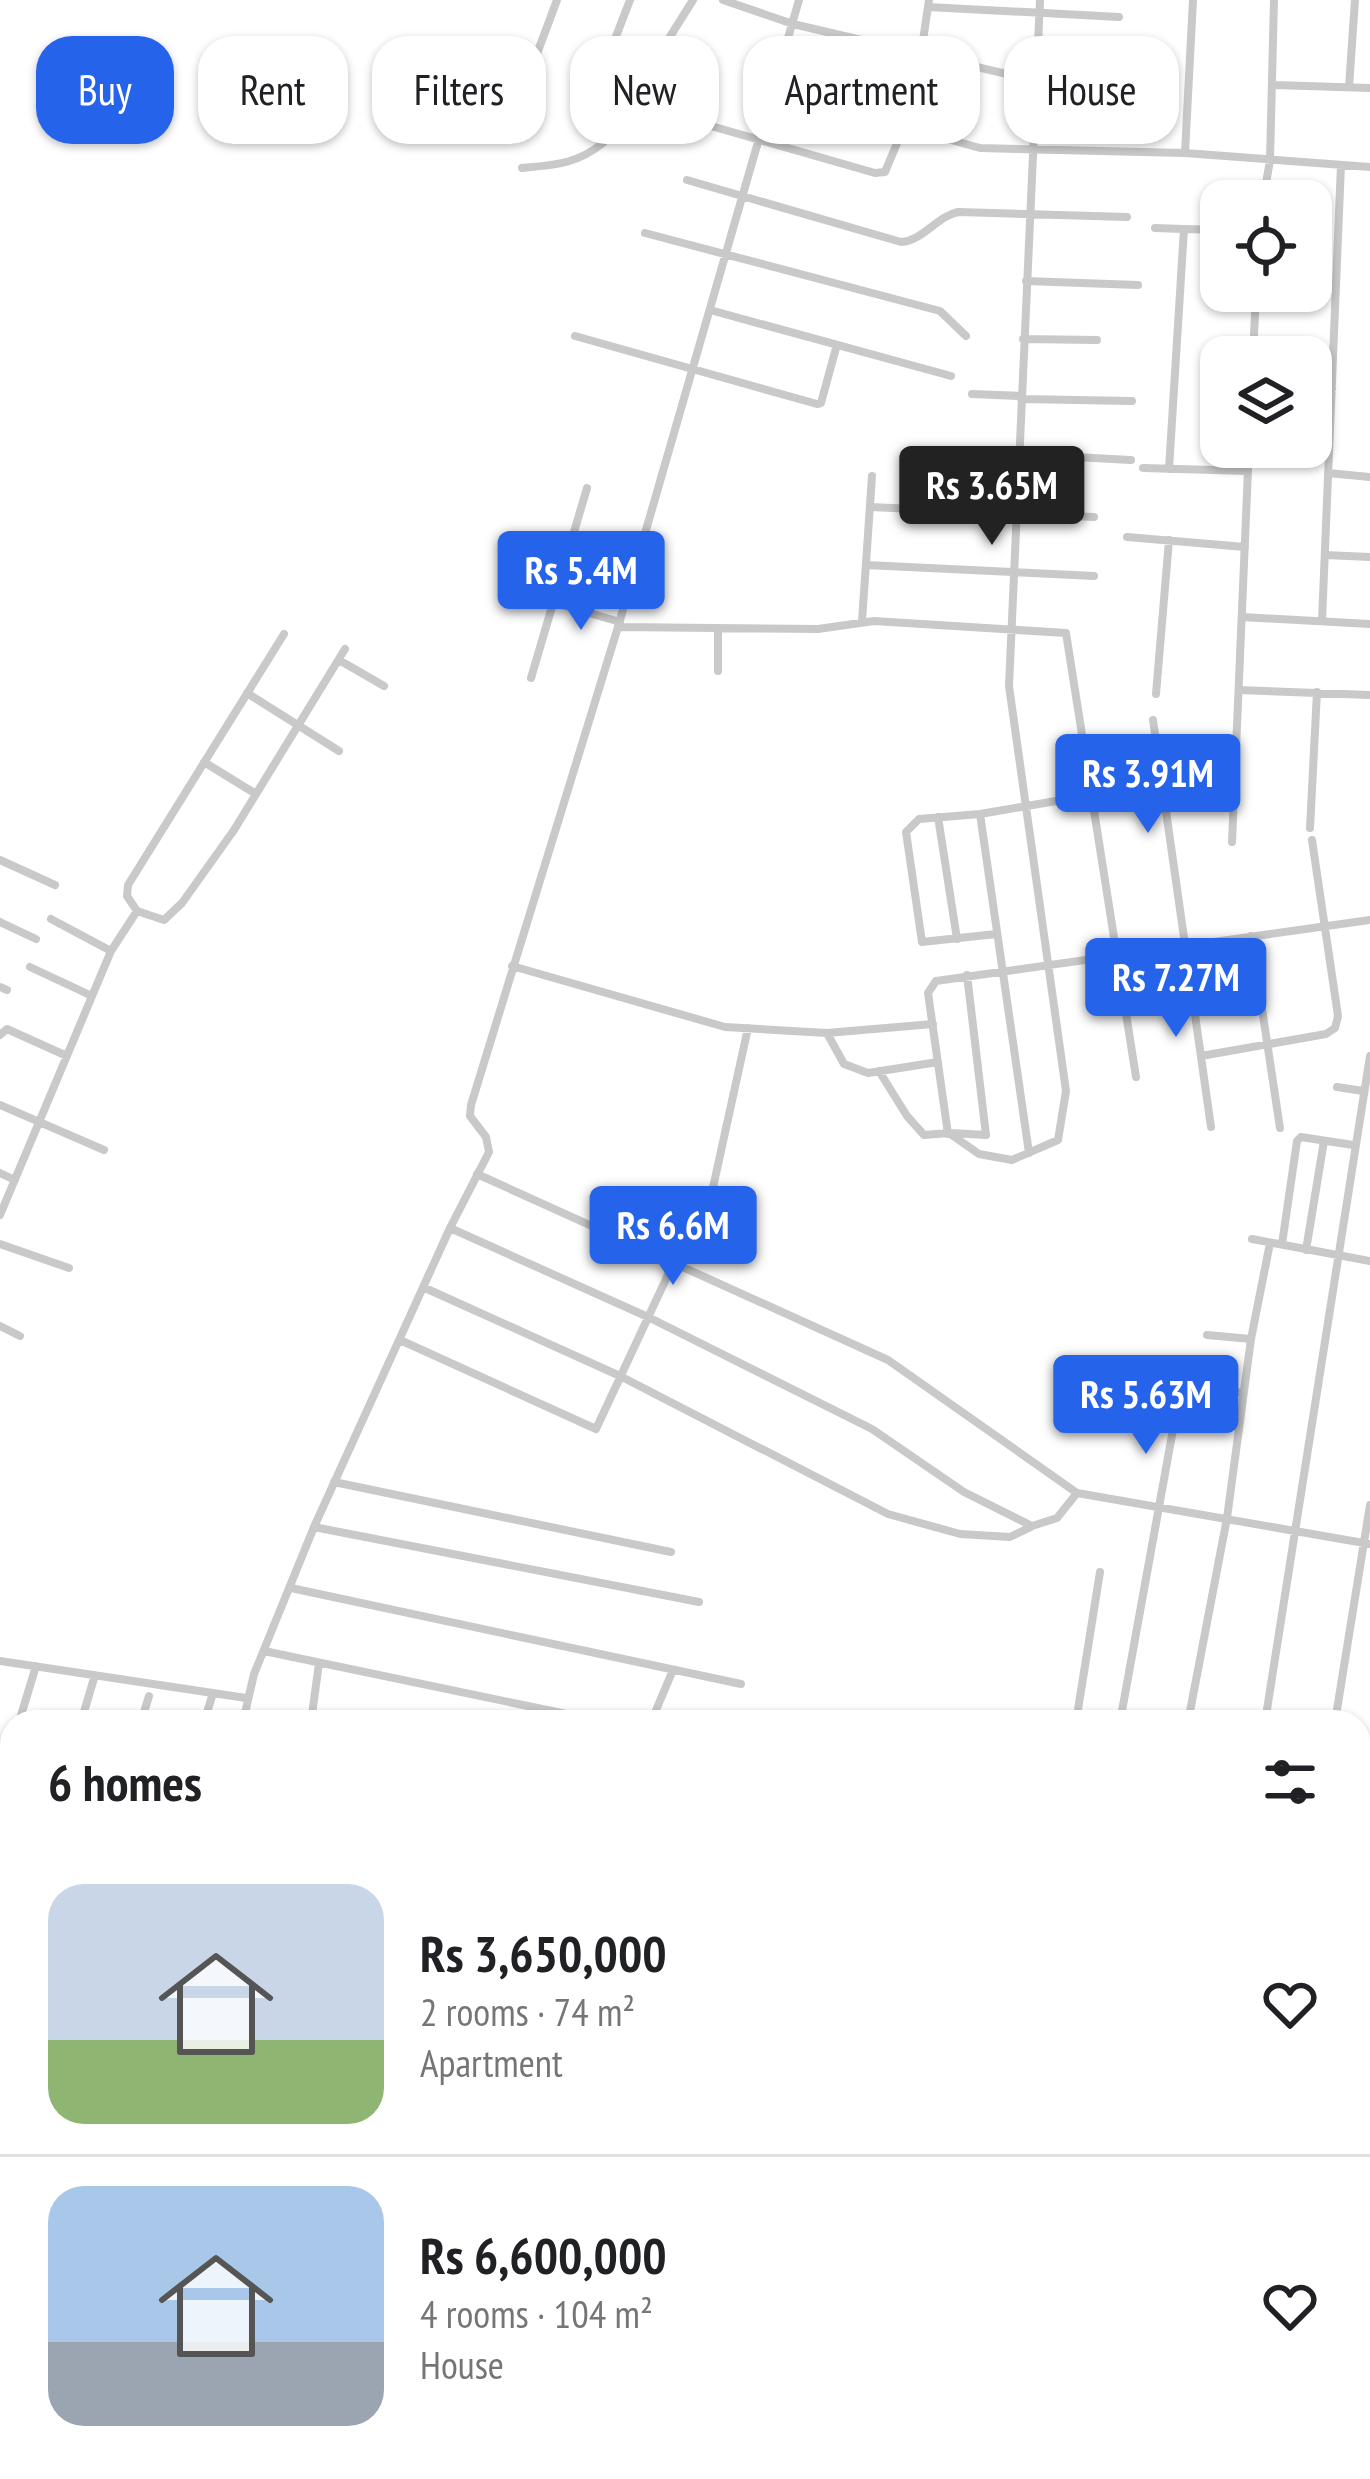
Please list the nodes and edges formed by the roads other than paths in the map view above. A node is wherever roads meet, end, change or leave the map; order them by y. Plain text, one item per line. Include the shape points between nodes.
1 (557, 0) edge
2 (630, 0) edge
3 (693, 0) edge
4 (723, 0) edge
5 (800, 0) edge
6 (1040, 0) edge
7 (1193, 0) edge
8 (1274, 0) edge
9 (1355, 0) edge
10 (928, 3) edge
11 (1039, 13) junction
12 (1119, 17) dead end
13 (793, 24) junction
14 (544, 36) edge
15 (616, 36) edge
16 (789, 36) edge
17 (844, 36) edge
18 (923, 36) edge
19 (1038, 36) edge
20 (1274, 85) junction
21 (1349, 87) junction
22 (1370, 88) edge
23 (759, 144) edge
24 (775, 144) edge
25 (897, 144) edge
26 (958, 144) edge
27 (1032, 144) edge
28 (1032, 150) junction
29 (1185, 153) junction
30 (1270, 160) junction
31 (1341, 165) junction
32 (1370, 167) edge
33 (522, 168) dead end
34 (686, 180) dead end
35 (1267, 180) edge
36 (744, 196) junction
37 (1029, 216) junction
38 (1127, 218) dead end
39 (1155, 228) dead end
40 (1184, 230) junction
41 (1200, 230) edge
42 (645, 233) dead end
43 (727, 255) junction
44 (1026, 281) junction
45 (1138, 285) dead end
46 (710, 310) junction
47 (575, 336) dead end
48 (966, 337) dead end
49 (1023, 339) junction
50 (1097, 340) dead end
51 (836, 348) junction
52 (693, 369) junction
53 (951, 376) dead end
54 (1332, 389) edge
55 (971, 394) dead end
56 (1021, 398) junction
57 (1132, 401) dead end
58 (1018, 454) junction
59 (1131, 460) dead end
60 (1143, 467) dead end
61 (1248, 468) edge
62 (1328, 468) edge
63 (1169, 469) junction
64 (1248, 471) junction
65 (1328, 473) junction
66 (872, 476) dead end
67 (1370, 477) edge
68 (586, 488) dead end
69 (870, 507) junction
70 (1015, 514) junction
71 (1094, 517) dead end
72 (1127, 537) dead end
73 (1169, 540) junction
74 (1245, 547) junction
75 (1325, 555) junction
76 (1370, 557) edge
77 (866, 566) junction
78 (1013, 572) junction
79 (1094, 576) dead end
80 (555, 603) junction
81 (1242, 617) junction
82 (862, 621) junction
83 (1322, 622) junction
84 (619, 624) junction
85 (1370, 624) edge
86 (718, 628) junction
87 (1010, 629) junction
88 (284, 634) dead end
89 (345, 649) dead end
90 (339, 660) junction
91 (718, 671) dead end
92 (531, 678) dead end
93 (385, 686) dead end
94 (1239, 690) junction
95 (1317, 692) junction
96 (247, 693) junction
97 (1156, 694) dead end
98 (1370, 695) edge
99 (1154, 720) dead end
100 (298, 725) junction
101 (339, 752) dead end
102 (204, 762) junction
103 (1190, 778) dead end
104 (1163, 782) junction
105 (256, 794) junction
106 (1093, 794) junction
107 (1026, 803) junction
108 (980, 814) junction
109 (938, 818) junction
110 (1310, 827) dead end
111 (1312, 840) dead end
112 (1232, 842) dead end
113 (0, 860) edge
114 (55, 885) dead end
115 (136, 911) junction
116 (50, 919) dead end
117 (1370, 920) edge
118 (0, 922) edge
119 (1323, 925) junction
120 (996, 934) junction
121 (1251, 936) junction
122 (36, 939) dead end
123 (957, 939) junction
124 (1184, 946) junction
125 (111, 951) junction
126 (1118, 955) junction
127 (1049, 965) junction
128 (512, 966) junction
129 (30, 967) dead end
130 (1001, 970) junction
131 (967, 975) junction
132 (92, 996) junction
133 (933, 1024) junction
134 (748, 1028) junction
135 (827, 1033) junction
136 (0, 1035) edge
137 (1268, 1044) junction
138 (67, 1056) junction
139 (1201, 1056) junction
140 (1370, 1056) edge
141 (938, 1062) junction
142 (879, 1071) junction
143 (1136, 1077) dead end
144 (1337, 1087) dead end
145 (1364, 1091) junction
146 (0, 1105) edge
147 (39, 1122) junction
148 (1211, 1127) dead end
149 (1280, 1128) dead end
150 (948, 1134) junction
151 (1324, 1141) junction
152 (1353, 1145) junction
153 (104, 1150) dead end
154 (1029, 1153) junction
155 (0, 1173) edge
156 (477, 1174) junction
157 (15, 1180) junction
158 (0, 1215) edge
159 (450, 1228) junction
160 (1252, 1239) dead end
161 (1270, 1243) junction
162 (0, 1244) edge
163 (1282, 1244) junction
164 (1306, 1250) junction
165 (1337, 1257) junction
166 (1370, 1261) edge
167 (673, 1264) junction
168 (69, 1268) dead end
169 (424, 1288) junction
170 (647, 1318) junction
171 (0, 1326) edge
172 (1207, 1335) dead end
173 (20, 1336) dead end
174 (1251, 1339) junction
175 (400, 1340) junction
176 (620, 1376) junction
177 (1186, 1386) dead end
178 (1243, 1393) junction
179 (1176, 1413) dead end
180 (334, 1482) junction
181 (1077, 1493) junction
182 (1370, 1505) edge
183 (1158, 1509) junction
184 (1227, 1517) junction
185 (1032, 1526) junction
186 (314, 1527) junction
187 (1296, 1530) junction
188 (1367, 1543) edge
189 (671, 1552) dead end
190 (1100, 1572) dead end
191 (291, 1588) junction
192 (699, 1602) dead end
193 (264, 1651) junction
194 (0, 1660) edge
195 (320, 1663) junction
196 (36, 1666) junction
197 (673, 1670) junction
198 (95, 1675) junction
199 (741, 1684) dead end
200 (213, 1693) junction
201 (148, 1696) dead end
202 (246, 1698) junction
203 (23, 1710) edge
204 (85, 1710) edge
205 (144, 1710) edge
206 (208, 1710) edge
207 (244, 1710) edge
208 (313, 1710) edge
209 (547, 1710) edge
210 (657, 1710) edge
211 (1078, 1710) edge
212 (1122, 1710) edge
213 (1190, 1710) edge
214 (1267, 1710) edge
215 (1337, 1710) edge

1 - 14 street
2 - 15 street
3 - 33 street via 603,143 566,164
4 - 13 street
5 - 13 street
6 - 11 street
7 - 29 street
8 - 20 street
9 - 21 street
10 - 11 street
10 - 18 street
11 - 12 street
11 - 19 street
13 - 16 street
13 - 17 street
20 - 21 street
20 - 30 street
21 - 22 street
23 - 36 street
24 - 25 street via 880,173
26 - 28 street
27 - 28 street
28 - 29 street
28 - 37 street
29 - 30 street
30 - 31 street
30 - 35 street
31 - 32 street
31 - 54 street
34 - 36 street
36 - 37 street via 902,242 958,212
36 - 43 street
37 - 38 street
37 - 44 street
39 - 40 street
40 - 41 street
40 - 63 street
42 - 43 street
43 - 46 street
43 - 48 street via 940,311
44 - 45 street
44 - 49 street
46 - 51 street
46 - 52 street
47 - 52 street
49 - 50 street
49 - 56 street
51 - 52 street via 820,404
51 - 53 street
52 - 84 street
55 - 56 street
56 - 57 street
56 - 58 street
58 - 59 street
58 - 70 street
60 - 63 street
61 - 64 street
62 - 65 street
63 - 64 street
64 - 74 street
65 - 67 street
65 - 75 street
66 - 69 street
68 - 80 street
69 - 70 street
69 - 77 street
70 - 71 street
70 - 78 street
72 - 73 street
73 - 74 street
73 - 97 street
74 - 81 street
75 - 76 street
75 - 83 street
77 - 78 street
77 - 82 street
78 - 79 street
78 - 87 street
80 - 84 street
80 - 92 street
81 - 83 street
81 - 94 street
82 - 86 street
82 - 87 street
83 - 85 street
84 - 86 street
84 - 128 street
86 - 91 street
87 - 106 street via 1066,634
87 - 107 street via 1009,686
88 - 96 street
89 - 90 street
90 - 93 street
90 - 100 street
94 - 95 street
94 - 112 street
95 - 98 street
95 - 110 street
96 - 100 street
96 - 102 street
99 - 104 street
100 - 101 street
100 - 105 street
102 - 105 street
102 - 115 street via 128,885
103 - 104 street
104 - 106 street
104 - 124 street
105 - 115 street via 175,910 164,920
106 - 107 street
106 - 126 street
107 - 108 street
107 - 127 street
108 - 109 street
108 - 120 street
109 - 123 street
109 - 123 street via 919,819 906,832 920,938
111 - 119 street
113 - 114 street
115 - 125 street
116 - 125 street
117 - 119 street
118 - 122 street
119 - 121 street
119 - 137 street via 1335,1028
120 - 123 street
120 - 130 street
121 - 124 street
121 - 137 street
124 - 126 street
124 - 139 street
125 - 132 street
126 - 127 street
126 - 143 street
127 - 130 street
127 - 154 street via 1066,1090 1058,1140
128 - 134 street via 675,1016
128 - 156 street via 471,1105 489,1152
129 - 132 street
130 - 131 street
130 - 154 street
131 - 133 street via 931,984
131 - 150 street via 986,1136
132 - 138 street
133 - 135 street
133 - 141 street
134 - 135 street
134 - 167 street via 712,1192
135 - 142 street via 844,1064
136 - 138 street via 7,1029
137 - 139 street
137 - 149 street
138 - 147 street
139 - 148 street
140 - 145 street
141 - 142 street
141 - 150 street
142 - 150 street via 924,1136
144 - 145 street
145 - 152 street
146 - 147 street
147 - 153 street
147 - 157 street
150 - 154 street via 979,1154 1012,1160
151 - 152 street
151 - 163 street via 1297,1141
151 - 164 street
152 - 165 street
155 - 157 street
156 - 159 street
156 - 167 street
157 - 158 street
159 - 169 street
159 - 170 street
160 - 161 street
161 - 163 street
161 - 174 street
162 - 168 street
163 - 164 street
164 - 165 street
165 - 166 street
165 - 187 street
167 - 170 street
167 - 181 street via 888,1360
169 - 175 street
169 - 176 street
170 - 176 street
170 - 185 street via 872,1429 964,1492
171 - 173 street
172 - 174 street
174 - 178 street
175 - 176 street via 596,1429
175 - 180 street
176 - 185 street via 889,1514 960,1534 1010,1537
177 - 178 street
178 - 184 street
179 - 183 street
180 - 186 street
180 - 189 street
181 - 183 street
181 - 185 street via 1057,1518
182 - 188 street
183 - 184 street
183 - 212 street
184 - 187 street
184 - 213 street
186 - 191 street
186 - 192 street
187 - 188 street
187 - 214 street
188 - 215 street
190 - 211 street
191 - 193 street
191 - 197 street
193 - 195 street
193 - 202 street
194 - 196 street
195 - 208 street
195 - 209 street
196 - 198 street
196 - 203 street
197 - 199 street
197 - 210 street
198 - 200 street
198 - 204 street
200 - 202 street
200 - 206 street
201 - 205 street
202 - 207 street

